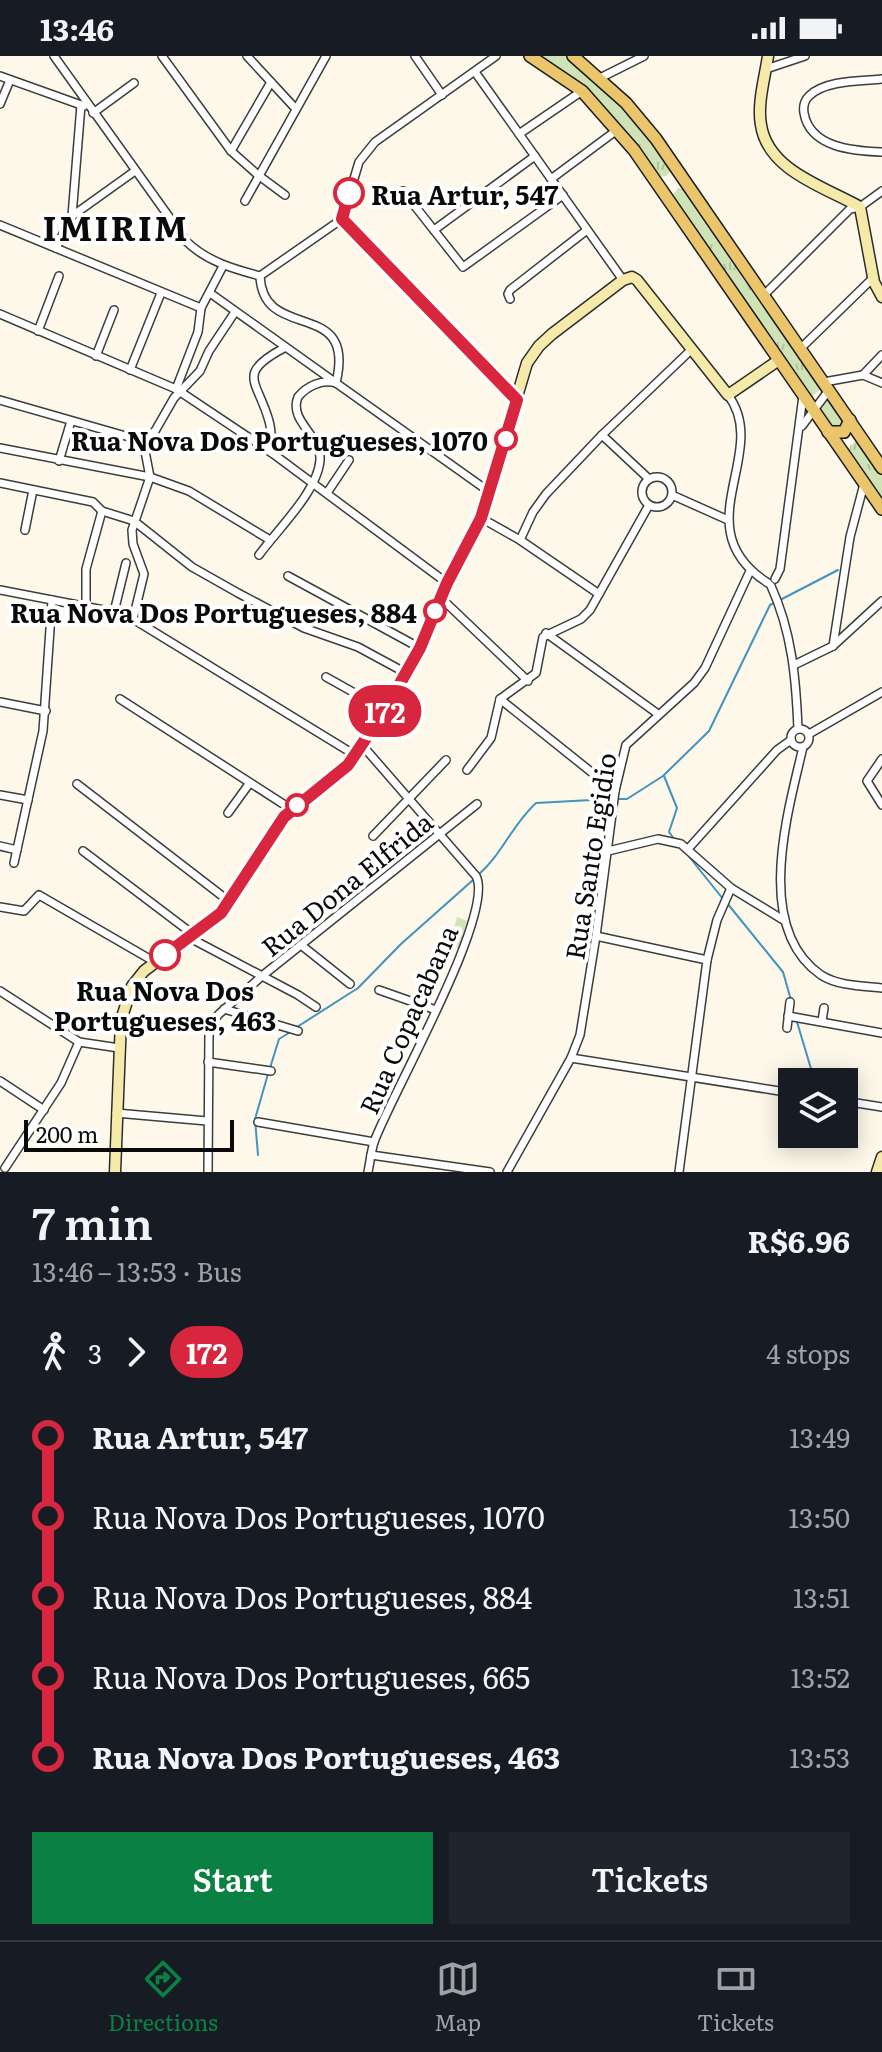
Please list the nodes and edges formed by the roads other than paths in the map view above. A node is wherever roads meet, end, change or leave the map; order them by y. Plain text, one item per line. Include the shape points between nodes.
1 (54, 56) edge
2 (162, 56) edge
3 (247, 56) edge
4 (326, 56) edge
5 (415, 56) edge
6 (496, 56) edge
7 (530, 56) edge
8 (573, 56) edge
9 (618, 56) edge
10 (644, 56) edge
11 (768, 56) edge
12 (805, 56) edge
13 (624, 66) junction
14 (766, 69) junction
15 (475, 72) junction
16 (0, 76) edge
17 (600, 78) junction
18 (882, 79) edge
19 (10, 80) junction
20 (271, 82) junction
21 (134, 83) dead end
22 (582, 91) junction
23 (442, 95) junction
24 (0, 104) edge
25 (81, 105) junction
26 (295, 108) junction
27 (92, 111) junction
28 (618, 129) junction
29 (519, 134) junction
30 (231, 151) junction
31 (882, 152) edge
32 (535, 156) junction
33 (674, 164) junction
34 (135, 171) junction
35 (258, 175) junction
36 (655, 178) junction
37 (551, 179) junction
38 (690, 188) junction
39 (403, 191) dead end
40 (881, 193) edge
41 (285, 195) dead end
42 (563, 195) junction
43 (668, 198) junction
44 (245, 201) dead end
45 (860, 207) junction
46 (72, 216) junction
47 (342, 219) junction
48 (0, 225) edge
49 (434, 230) junction
50 (587, 230) junction
51 (56, 248) junction
52 (223, 266) junction
53 (59, 276) dead end
54 (260, 276) junction
55 (873, 278) junction
56 (623, 280) junction
57 (161, 293) junction
58 (210, 293) junction
59 (763, 296) junction
60 (882, 297) edge
61 (510, 299) dead end
62 (201, 308) junction
63 (114, 310) dead end
64 (235, 312) junction
65 (0, 314) edge
66 (38, 331) junction
67 (284, 348) junction
68 (801, 348) junction
69 (692, 349) junction
70 (882, 355) edge
71 (96, 356) junction
72 (779, 360) junction
73 (130, 370) junction
74 (863, 375) junction
75 (334, 382) junction
76 (882, 383) edge
77 (826, 386) junction
78 (178, 390) junction
79 (728, 395) junction
80 (803, 396) junction
81 (0, 400) edge
82 (517, 400) junction
83 (813, 411) junction
84 (850, 420) junction
85 (71, 421) junction
86 (800, 428) junction
87 (828, 432) junction
88 (602, 435) junction
89 (861, 437) junction
90 (143, 441) junction
91 (0, 448) edge
92 (272, 453) junction
93 (844, 455) junction
94 (349, 460) dead end
95 (59, 461) junction
96 (882, 468) edge
97 (150, 477) junction
98 (649, 479) junction
99 (312, 482) junction
100 (0, 483) edge
101 (864, 484) junction
102 (33, 490) junction
103 (327, 493) junction
104 (491, 493) junction
105 (672, 495) junction
106 (649, 505) junction
107 (882, 509) edge
108 (102, 511) junction
109 (481, 518) junction
110 (728, 520) junction
111 (134, 521) junction
112 (25, 530) dead end
113 (270, 540) junction
114 (520, 540) junction
115 (259, 555) dead end
116 (126, 563) dead end
117 (750, 571) junction
118 (288, 576) dead end
119 (772, 582) junction
120 (447, 583) junction
121 (0, 590) edge
122 (599, 594) junction
123 (441, 598) junction
124 (52, 600) junction
125 (882, 601) edge
126 (86, 607) junction
127 (114, 612) junction
128 (133, 619) junction
129 (546, 633) junction
130 (833, 646) junction
131 (420, 648) junction
132 (794, 665) junction
133 (406, 673) junction
134 (326, 677) dead end
135 (528, 681) junction
136 (882, 692) edge
137 (120, 699) dead end
138 (500, 699) junction
139 (0, 702) edge
140 (385, 710) junction
141 (46, 711) junction
142 (658, 714) junction
143 (798, 729) junction
144 (809, 734) junction
145 (791, 740) junction
146 (362, 745) junction
147 (803, 747) junction
148 (355, 755) junction
149 (882, 759) edge
150 (446, 760) dead end
151 (467, 770) dead end
152 (77, 784) dead end
153 (249, 784) junction
154 (615, 791) junction
155 (0, 795) edge
156 (28, 800) junction
157 (409, 801) junction
158 (477, 804) dead end
159 (882, 805) edge
160 (291, 809) junction
161 (228, 813) dead end
162 (439, 834) junction
163 (373, 836) dead end
164 (0, 846) edge
165 (688, 849) junction
166 (17, 850) junction
167 (83, 851) dead end
168 (608, 851) junction
169 (14, 863) dead end
170 (731, 888) junction
171 (230, 902) junction
172 (0, 907) edge
173 (785, 921) junction
174 (192, 936) junction
175 (596, 936) junction
176 (301, 945) junction
177 (707, 960) junction
178 (155, 962) junction
179 (262, 976) junction
180 (350, 984) dead end
181 (882, 988) edge
182 (379, 990) dead end
183 (0, 991) edge
184 (790, 1002) dead end
185 (316, 1007) dead end
186 (824, 1008) dead end
187 (224, 1009) junction
188 (436, 1010) junction
189 (788, 1016) junction
190 (822, 1021) junction
191 (787, 1028) dead end
192 (882, 1033) edge
193 (289, 1040) dead end
194 (79, 1042) junction
195 (119, 1048) junction
196 (571, 1058) junction
197 (208, 1062) junction
198 (271, 1071) dead end
199 (692, 1078) junction
200 (0, 1081) edge
201 (778, 1091) edge
202 (858, 1103) edge
203 (882, 1107) edge
204 (44, 1110) junction
205 (116, 1113) junction
206 (207, 1121) junction
207 (258, 1122) dead end
208 (374, 1142) junction
209 (371, 1155) junction
210 (882, 1157) edge
211 (5, 1168) dead end
212 (115, 1172) edge
213 (208, 1172) edge
214 (368, 1172) edge
215 (490, 1172) edge
216 (507, 1172) edge
217 (679, 1172) edge
218 (877, 1172) edge

1 - 27 street
2 - 30 street
3 - 20 street
4 - 26 street
5 - 23 street
6 - 15 street
7 - 22 main road
8 - 17 main road
9 - 13 street
10 - 13 street
11 - 14 street
12 - 14 street
13 - 17 street
14 - 45 street via 760,118 770,148 788,168
15 - 23 street
15 - 29 street
16 - 19 street
17 - 33 main road via 634,111
18 - 31 street via 818,90 803,108 815,135 851,151
19 - 24 street
19 - 25 street
20 - 26 street
20 - 30 street
21 - 27 street
22 - 28 main road
22 - 29 street
23 - 47 street via 364,153
25 - 27 street
25 - 46 street
26 - 35 street
27 - 34 street
28 - 36 main road
28 - 37 street
29 - 32 street
30 - 35 street
32 - 37 street
32 - 49 street
33 - 36 main road via 669,177
33 - 38 main road
34 - 46 street
34 - 52 street via 187,242
35 - 41 street
35 - 44 street
36 - 43 main road
37 - 42 street
38 - 43 main road via 676,187
38 - 59 main road
39 - 49 street
40 - 45 street
42 - 49 street via 465,266
42 - 50 street
43 - 72 main road
45 - 55 street
45 - 59 street via 850,209
46 - 51 street
47 - 54 street
47 - 82 street
48 - 51 street
50 - 56 street
50 - 61 street via 510,290
51 - 57 street
52 - 54 street
52 - 58 street
53 - 66 street
54 - 75 street via 268,304 335,339 340,353
55 - 60 street
55 - 68 street
56 - 69 street via 637,280
56 - 82 street via 539,346 527,363
57 - 62 street
57 - 73 street
58 - 62 street
58 - 64 street
59 - 68 main road
62 - 78 street
63 - 71 street
64 - 67 street
64 - 78 street via 200,371
65 - 66 street
66 - 71 street
67 - 75 street
67 - 92 street via 261,362 254,375 269,422
68 - 77 main road
69 - 79 street
69 - 88 street
70 - 74 street
71 - 73 street
72 - 79 street
72 - 80 main road
73 - 78 street
74 - 76 street
74 - 77 street
75 - 99 street via 311,386 295,403 320,452
75 - 104 street
77 - 83 street
77 - 84 main road
78 - 90 street via 155,431
78 - 92 street
79 - 110 street via 742,427
80 - 83 main road
80 - 86 street
81 - 85 street
82 - 104 street
83 - 86 street
83 - 87 main road
84 - 87 main road via 844,432
84 - 89 main road
85 - 90 street
85 - 95 street
86 - 119 street via 780,569
87 - 93 main road
88 - 98 street
88 - 114 street via 539,503
89 - 93 main road via 850,441
89 - 96 main road
90 - 97 street
91 - 95 street
92 - 99 street
93 - 101 main road
94 - 103 street
95 - 97 street
97 - 111 street
97 - 113 street via 189,491
98 - 105 street via 666,479
98 - 106 street via 642,488
99 - 103 street
99 - 113 street
100 - 102 street
101 - 107 main road
101 - 130 street
102 - 108 street via 93,502
102 - 112 street
103 - 120 street
104 - 109 street
105 - 106 street via 663,507
105 - 110 street
106 - 122 street
108 - 111 street
108 - 126 street via 86,569
109 - 114 street
109 - 120 street
110 - 117 street
111 - 128 street via 131,537 144,574
111 - 133 street via 192,567 238,593
113 - 115 street
114 - 122 street
116 - 127 street
117 - 119 street
117 - 142 street, Rua Santo Egidio via 705,668
118 - 131 street
119 - 132 street
120 - 123 street
121 - 124 street
122 - 129 street via 581,619
123 - 131 street
123 - 135 street
124 - 126 street
124 - 141 street
125 - 130 street
126 - 127 street
127 - 128 street
128 - 148 street
129 - 135 street via 539,667
129 - 142 street
130 - 132 street
131 - 133 street
132 - 143 street
133 - 140 street
134 - 140 street
135 - 138 street
136 - 144 street
137 - 153 street
138 - 151 street via 491,738
138 - 154 street
139 - 141 street
140 - 146 street
141 - 156 street
142 - 154 street, Rua Santo Egidio via 626,745
143 - 144 street
143 - 145 street
144 - 147 street
145 - 147 street
145 - 165 street
146 - 148 street
146 - 157 street
147 - 173 street via 782,847
148 - 160 street
149 - 159 street via 867,781
150 - 157 street
152 - 171 street
153 - 160 street
153 - 161 street
154 - 168 street, Rua Santo Egidio
155 - 156 street
156 - 166 street
157 - 162 street
157 - 163 street
158 - 162 street, Rua Dona Elfrida
160 - 171 street
162 - 176 street, Rua Dona Elfrida
162 - 188 street, Rua Copacabana via 480,882 480,891 469,935
164 - 166 street
165 - 168 street via 658,839
165 - 170 street
166 - 169 street
167 - 174 street
168 - 175 street, Rua Santo Egidio
170 - 173 street
170 - 177 street
171 - 174 street
172 - 178 street via 24,911 39,895
173 - 181 street via 800,952 821,975
174 - 178 street
174 - 179 street
175 - 177 street
175 - 196 street, Rua Santo Egidio via 580,1035
176 - 179 street, Rua Dona Elfrida
176 - 180 street
177 - 199 street
178 - 195 street via 138,977 128,997
179 - 185 street
179 - 187 street, Rua Dona Elfrida
182 - 188 street
183 - 194 street
184 - 189 street
186 - 190 street
187 - 193 street via 296,1030
187 - 197 street, Rua Dona Elfrida via 210,1028
188 - 208 street, Rua Copacabana
189 - 190 street
189 - 191 street
190 - 192 street
194 - 195 street
194 - 204 street
195 - 205 street
196 - 199 street
196 - 216 street, Rua Santo Egidio
197 - 198 street
197 - 206 street, Rua Dona Elfrida
199 - 201 street
199 - 217 street
200 - 204 street
202 - 203 street
204 - 211 street
205 - 206 street
205 - 212 street
206 - 213 street, Rua Dona Elfrida
207 - 208 street
208 - 209 street, Rua Copacabana
209 - 214 street, Rua Copacabana
209 - 215 street
210 - 218 street

